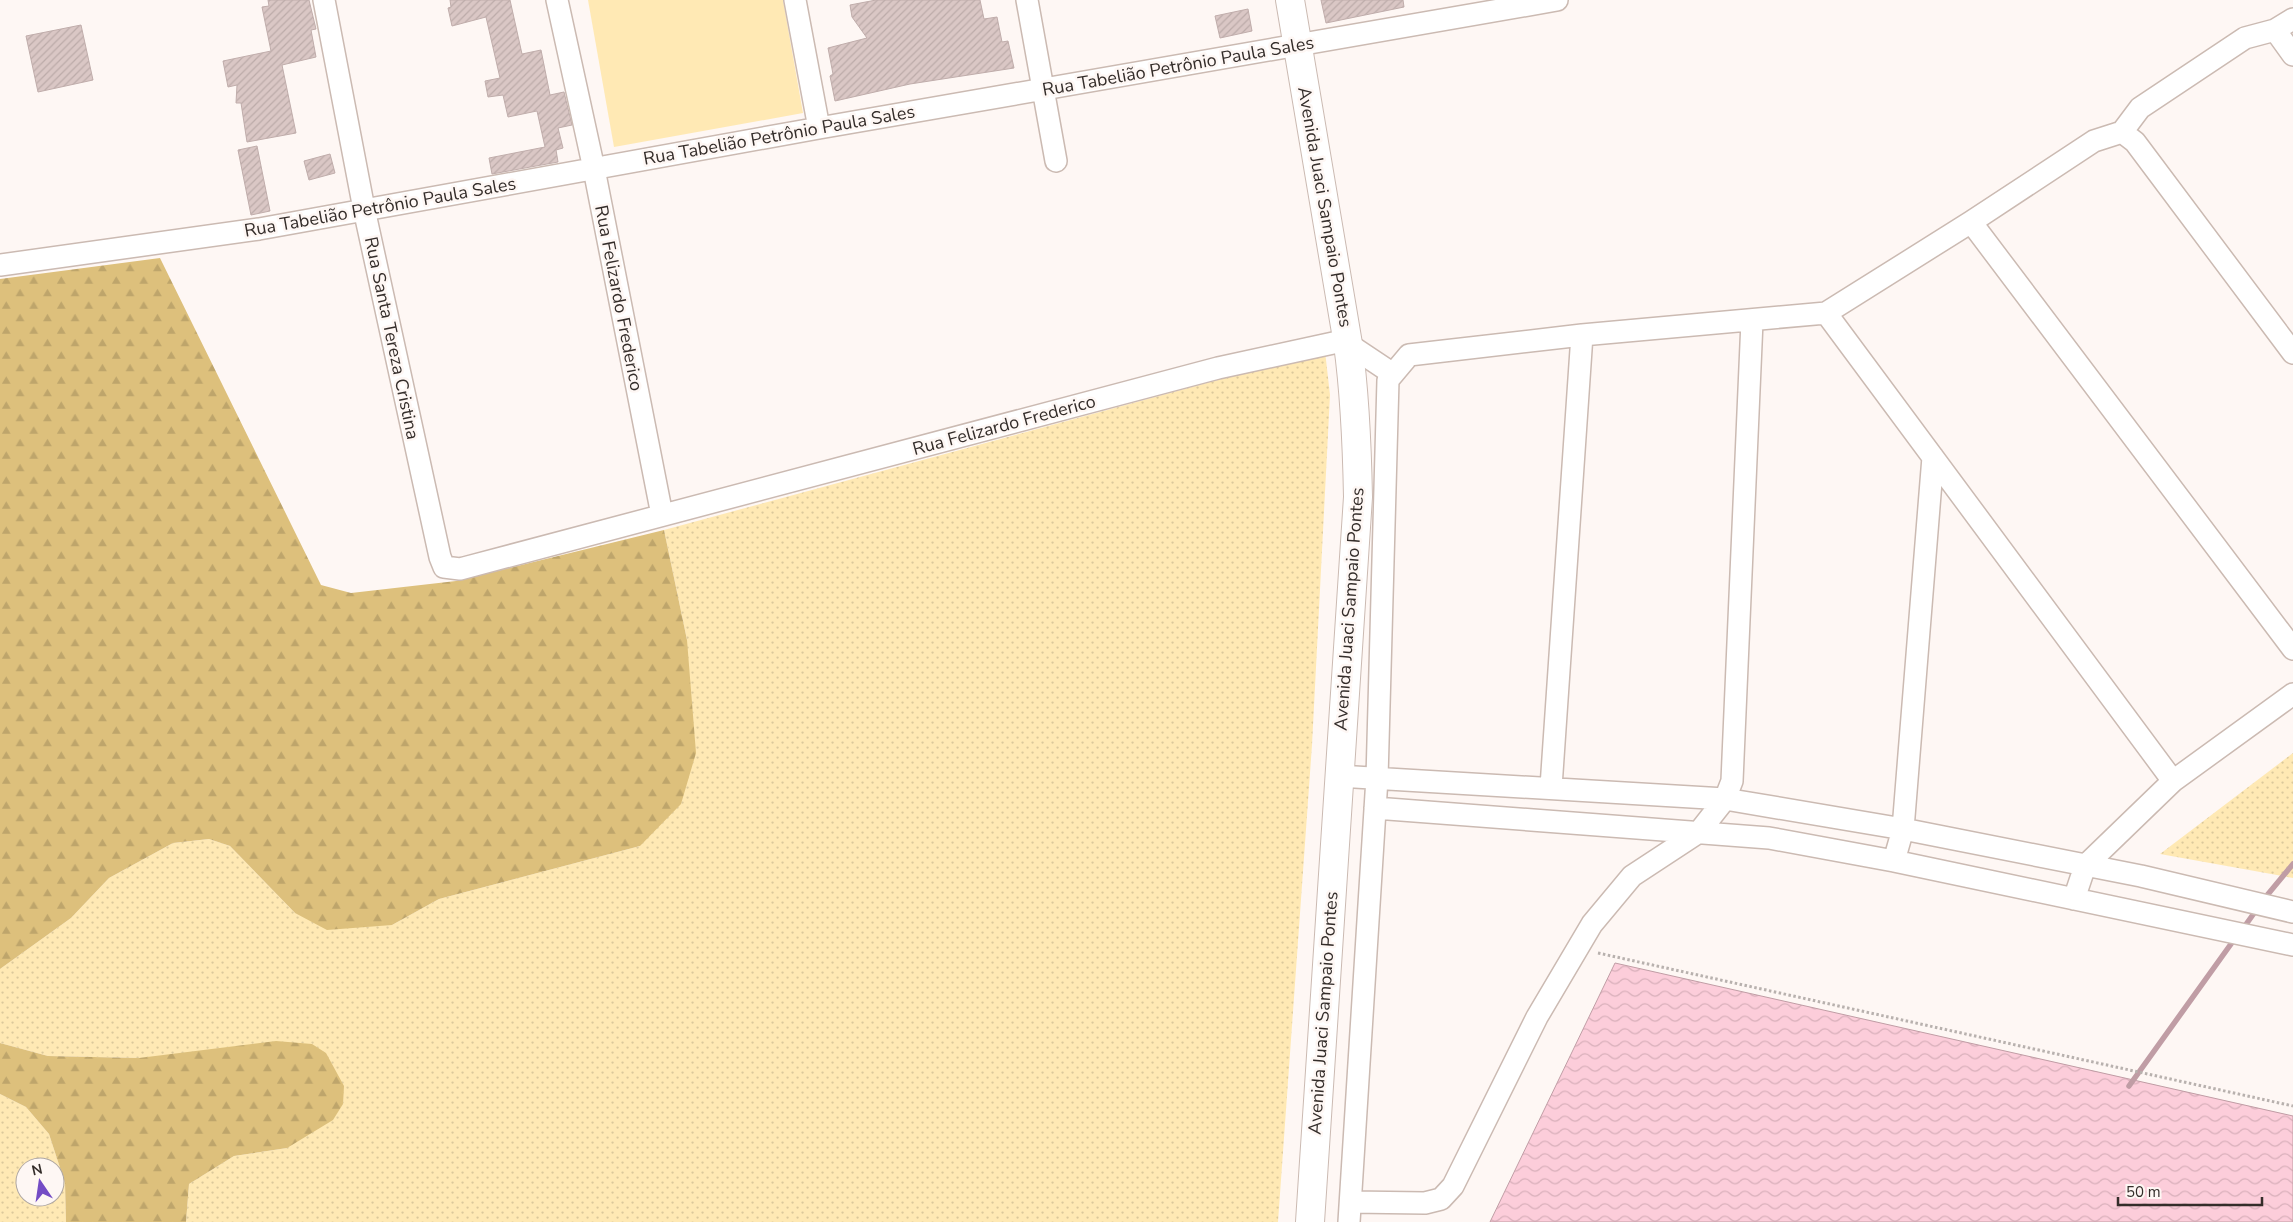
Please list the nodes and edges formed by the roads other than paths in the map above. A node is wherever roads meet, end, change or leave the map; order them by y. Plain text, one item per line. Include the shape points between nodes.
1 (324, 0) edge
2 (558, 0) edge
3 (795, 0) edge
4 (1026, 0) edge
5 (1290, 0) edge
6 (1553, 0) edge
7 (2293, 19) edge
8 (2275, 30) junction
9 (1298, 45) junction
10 (2293, 55) edge
11 (1043, 89) junction
12 (819, 128) junction
13 (2122, 132) junction
14 (1056, 160) dead end
15 (594, 169) junction
16 (364, 209) junction
17 (1971, 222) junction
18 (0, 265) edge
19 (1826, 313) junction
20 (1752, 321) junction
21 (1582, 335) junction
22 (1348, 342) junction
23 (2293, 353) edge
24 (1394, 374) junction
25 (1933, 457) junction
26 (662, 516) junction
27 (440, 557) joint
28 (2293, 649) edge
29 (2293, 694) edge
30 (1338, 776) junction
31 (1377, 778) junction
32 (2173, 781) junction
33 (1552, 787) junction
34 (1725, 799) junction
35 (1375, 808) junction
36 (1903, 829) junction
37 (1699, 832) junction
38 (1894, 861) junction
39 (2086, 866) junction
40 (2074, 900) junction
41 (2293, 912) edge
42 (2293, 945) edge
43 (1350, 1212) edge
44 (1310, 1222) edge

1 - 16 street, Rua Santa Tereza Cristina
2 - 15 street, Rua Felizardo Frederico
3 - 12 street
4 - 11 street
5 - 9 main road, Avenida Juaci Sampaio Pontes
6 - 9 street, Rua Tabelião Petrônio Paula Sales
7 - 8 street
8 - 10 street
8 - 13 street via 2245,38 2140,108
9 - 11 street, Rua Tabelião Petrônio Paula Sales
9 - 22 main road, Avenida Juaci Sampaio Pontes
11 - 12 street, Rua Tabelião Petrônio Paula Sales
11 - 14 street
12 - 15 street, Rua Tabelião Petrônio Paula Sales
13 - 17 street via 2094,141
13 - 23 street via 2136,142
15 - 16 street, Rua Tabelião Petrônio Paula Sales
15 - 26 street, Rua Felizardo Frederico
16 - 18 street, Rua Tabelião Petrônio Paula Sales via 259,229
16 - 27 street, Rua Santa Tereza Cristina
17 - 19 street
17 - 28 street
19 - 20 street
19 - 25 street
20 - 21 street
20 - 34 street via 1732,781
21 - 24 street via 1409,355
21 - 33 street
22 - 24 street
22 - 26 street, Rua Felizardo Frederico via 1218,368
22 - 30 main road, Avenida Juaci Sampaio Pontes via 1355,389 1358,497
24 - 31 street via 1388,380
25 - 32 street
25 - 36 street
26 - 27 street, Rua Felizardo Frederico via 460,568 444,567
29 - 32 street
30 - 31 street
30 - 44 main road, Avenida Juaci Sampaio Pontes
31 - 33 street
31 - 35 street
32 - 39 street
33 - 34 street
34 - 36 street
34 - 37 street
35 - 37 street
35 - 43 street
36 - 38 street
36 - 39 street
37 - 38 street via 1769,838
37 - 43 street via 1632,876 1592,924 1537,1016 1453,1186 1441,1199
38 - 40 street
39 - 40 street
39 - 41 street
40 - 42 street

